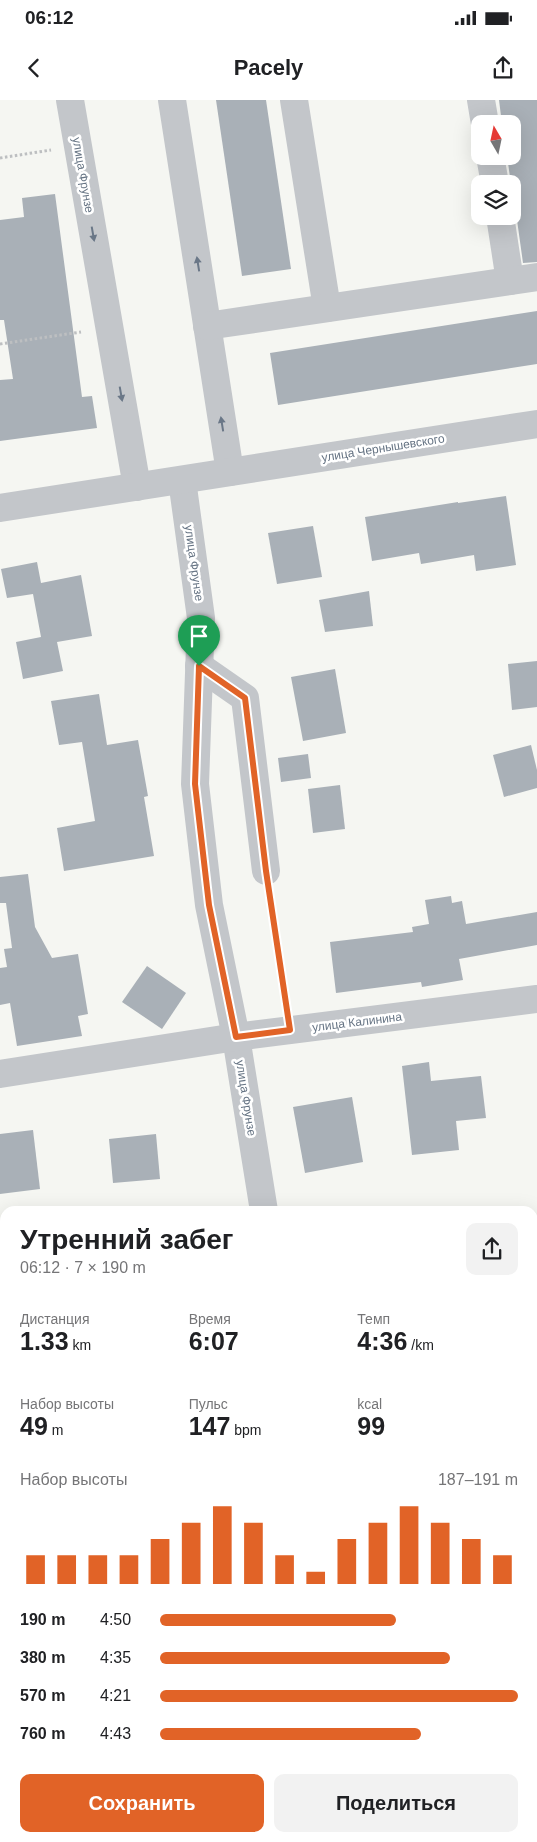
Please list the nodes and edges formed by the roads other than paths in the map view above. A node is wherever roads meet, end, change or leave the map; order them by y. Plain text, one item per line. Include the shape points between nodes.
1 (70, 100) edge
2 (172, 100) edge
3 (294, 100) edge
4 (481, 100) edge
5 (484, 115) edge
6 (501, 225) edge
7 (537, 277) edge
8 (510, 281) junction
9 (327, 308) junction
10 (207, 326) junction
11 (537, 424) edge
12 (230, 472) junction
13 (182, 480) junction
14 (136, 487) junction
15 (0, 508) edge
16 (199, 666) junction
17 (266, 871) road end
18 (537, 999) edge
19 (236, 1037) junction
20 (0, 1074) edge
21 (263, 1206) edge

1 -> 14 street, улица Фрунзе
10 -> 2 street
3 - 9 street
4 - 5 street
6 - 8 street
7 - 8 street
8 - 9 street
9 - 10 street
12 -> 10 street
11 - 12 street, улица Чернышевского
12 - 13 street, улица Чернышевского
13 - 14 street, улица Чернышевского
13 - 16 street, улица Фрунзе via 201,618
14 - 15 street
16 - 17 street via 245,698
16 - 19 street, улица Фрунзе via 195,784 209,905
18 - 19 street, улица Калинина
19 - 20 street, улица Калинина
19 - 21 street, улица Фрунзе

